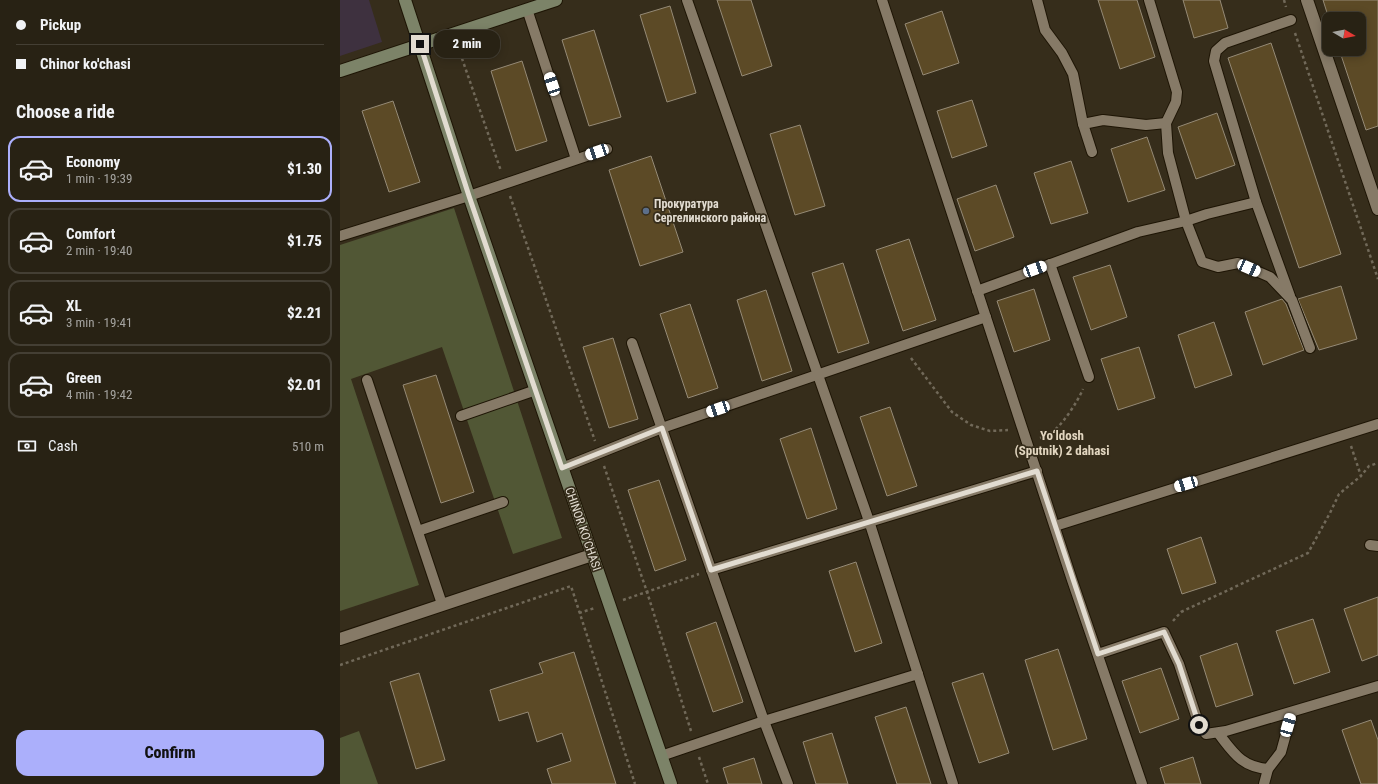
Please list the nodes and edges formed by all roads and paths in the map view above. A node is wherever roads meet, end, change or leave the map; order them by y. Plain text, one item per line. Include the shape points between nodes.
1 (405, 0) edge
2 (556, 0) edge
3 (686, 0) edge
4 (882, 0) edge
5 (1037, 0) edge
6 (1149, 0) edge
7 (1284, 0) edge
8 (1308, 0) edge
9 (527, 10) junction
10 (1291, 20) junction
11 (453, 33) junction
12 (420, 44) junction
13 (340, 71) edge
14 (1166, 123) junction
15 (1083, 124) junction
16 (607, 149) dead end
17 (1092, 152) dead end
18 (576, 160) junction
19 (505, 184) junction
20 (469, 196) junction
21 (1256, 202) junction
22 (1378, 209) edge
23 (1186, 221) junction
24 (340, 236) edge
25 (1050, 264) junction
26 (1378, 278) edge
27 (977, 290) junction
28 (1292, 300) junction
29 (986, 317) junction
30 (632, 343) dead end
31 (902, 346) junction
32 (1310, 348) dead end
33 (818, 375) junction
34 (1089, 377) joint
35 (367, 380) dead end
36 (536, 390) junction
37 (461, 416) dead end
38 (1378, 424) edge
39 (662, 428) junction
40 (1023, 429) junction
41 (1347, 434) junction
42 (1027, 443) junction
43 (599, 453) junction
44 (1378, 464) edge
45 (562, 468) junction
46 (1037, 471) junction
47 (1361, 476) junction
48 (503, 502) dead end
49 (869, 521) junction
50 (1055, 526) junction
51 (418, 531) junction
52 (592, 555) junction
53 (711, 570) junction
54 (647, 592) junction
55 (442, 604) junction
56 (609, 604) junction
57 (579, 613) junction
58 (1164, 632) junction
59 (340, 639) edge
60 (1098, 654) junction
61 (340, 666) edge
62 (918, 674) junction
63 (1378, 687) edge
64 (1292, 712) junction
65 (764, 721) junction
66 (1218, 733) junction
67 (695, 745) junction
68 (661, 756) junction
69 (1268, 769) junction
70 (635, 784) edge
71 (671, 784) edge
72 (708, 784) edge
73 (788, 784) edge
74 (953, 784) edge
75 (1142, 784) edge
76 (1264, 784) edge

1 - 12 street, CHINOR KO'CHASI
2 - 9 street
3 - 33 lane
4 - 27 lane
5 - 15 lane via 1045,30 1073,74
6 - 14 lane via 1177,92 1176,102
7 - 10 path
8 - 22 street
9 - 11 street
9 - 18 lane
10 - 21 lane via 1225,43 1216,51 1214,61
10 - 26 path
11 - 12 street
11 - 19 path
12 - 13 street
12 - 20 street, CHINOR KO'CHASI
14 - 15 lane via 1146,125 1103,120
14 - 23 lane via 1168,153
15 - 17 lane
16 - 18 lane
18 - 19 lane
19 - 20 lane
19 - 43 path
20 - 24 lane
20 - 36 street, CHINOR KO'CHASI
21 - 23 lane
21 - 28 lane
23 - 25 lane via 1138,232
23 - 28 lane via 1202,262 1218,267 1238,263 1270,277
25 - 27 lane
25 - 34 lane
27 - 29 lane
28 - 32 lane
29 - 31 lane
29 - 40 lane
30 - 39 lane
31 - 33 lane
31 - 40 path via 952,412 971,425 990,431
33 - 39 lane
33 - 49 lane
34 - 42 path via 1078,400 1060,424 1050,434
35 - 51 lane
36 - 37 lane
36 - 45 street, CHINOR KO'CHASI
38 - 41 lane
39 - 43 lane
39 - 53 lane
40 - 42 lane
41 - 47 path
41 - 50 lane
42 - 46 lane
43 - 45 lane
43 - 54 path
44 - 47 path via 1369,466
45 - 52 street, CHINOR KO'CHASI
46 - 49 lane
46 - 50 lane
47 - 58 path via 1339,494 1308,553 1181,612
48 - 51 lane
49 - 53 lane
49 - 62 lane
50 - 60 lane
51 - 55 lane
52 - 55 street
52 - 56 street, CHINOR KO'CHASI
53 - 54 path
53 - 65 lane
54 - 56 path
54 - 67 path
55 - 59 street
56 - 57 path
56 - 68 street, CHINOR KO'CHASI
57 - 61 path via 571,586
57 - 70 path
58 - 60 lane
58 - 66 lane via 1179,664 1199,725 1206,734
60 - 75 lane
62 - 65 lane
62 - 74 lane
63 - 64 lane
64 - 66 lane
64 - 69 lane via 1281,752
65 - 67 lane
65 - 73 lane
66 - 69 lane via 1239,759 1258,768
67 - 68 lane
67 - 72 path
68 - 71 street, CHINOR KO'CHASI
69 - 76 lane

